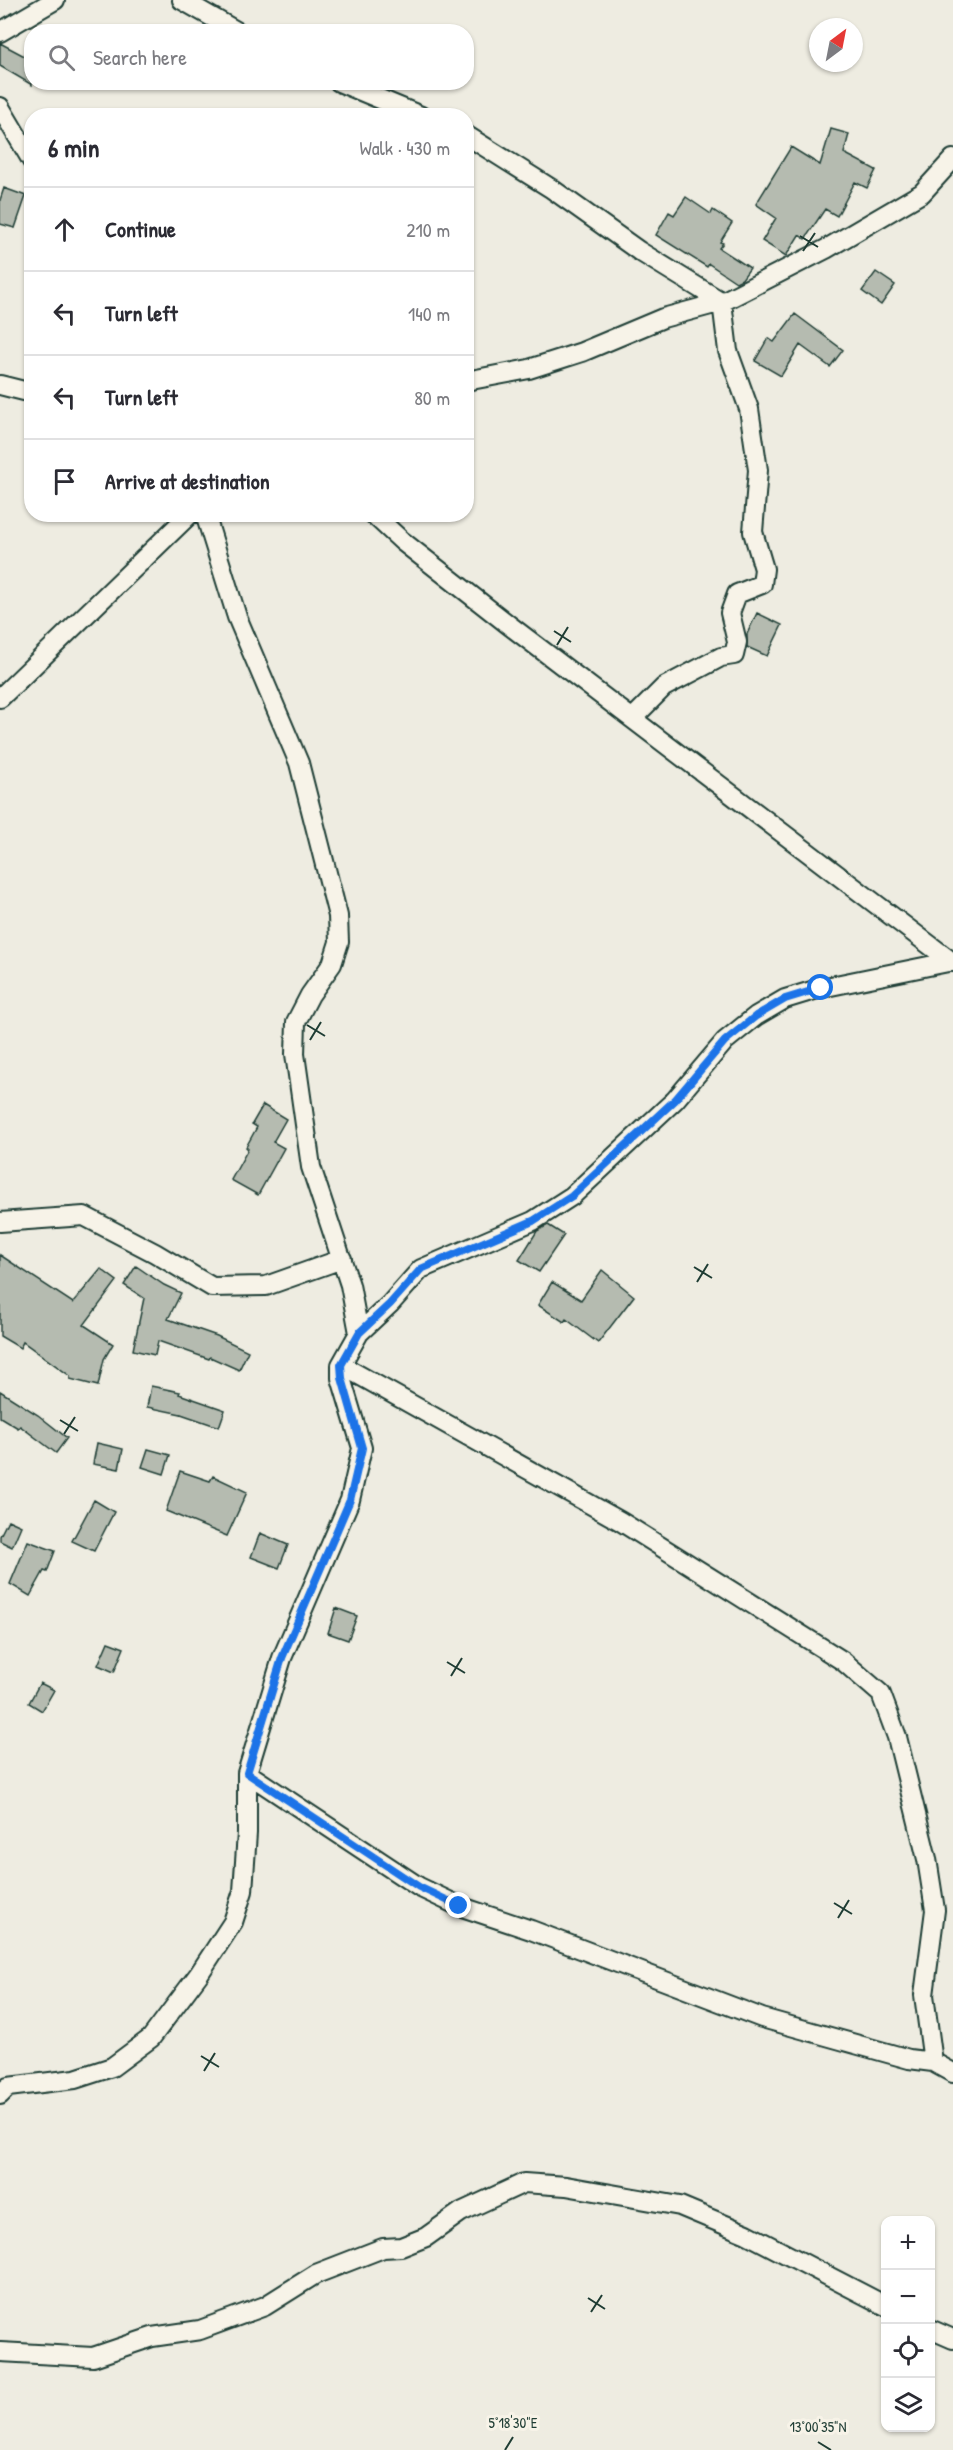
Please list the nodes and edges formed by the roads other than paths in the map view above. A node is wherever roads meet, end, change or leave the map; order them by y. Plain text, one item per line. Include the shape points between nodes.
1 (55, 0) edge
2 (182, 0) edge
3 (224, 24) edge
4 (0, 32) edge
5 (359, 90) edge
6 (0, 107) edge
7 (402, 108) edge
8 (474, 140) edge
9 (24, 148) edge
10 (953, 159) edge
11 (722, 302) junction
12 (474, 379) edge
13 (0, 385) edge
14 (24, 391) edge
15 (182, 522) edge
16 (207, 522) edge
17 (382, 522) edge
18 (0, 698) edge
19 (633, 718) junction
20 (952, 961) edge
21 (0, 1222) edge
22 (342, 1259) junction
23 (359, 1333) junction
24 (341, 1365) junction
25 (247, 1773) junction
26 (933, 2062) junction
27 (953, 2073) edge
28 (0, 2095) edge
29 (881, 2304) edge
30 (935, 2331) edge
31 (953, 2338) edge
32 (0, 2352) edge

1 - 4 street
2 - 3 street
5 - 7 street
6 - 9 street
8 - 11 street via 552,189 639,252
10 - 11 street via 922,193 826,249
11 - 12 street via 663,318 529,369
11 - 19 street via 728,351 749,410 758,471 753,532 764,569 762,584 737,594 730,612 737,642 734,655 721,657 664,687
13 - 14 street
15 - 18 street
16 - 22 street via 237,618 299,763 338,916 339,942 332,964 296,1022 295,1054 311,1167
17 - 19 street
19 - 20 street
20 - 23 street via 821,988 785,999 756,1016 725,1041 675,1100 572,1196 533,1221 421,1269
21 - 22 street via 84,1216 212,1287 266,1286
22 - 23 street
23 - 24 street
24 - 25 street via 362,1448 350,1500 282,1658
24 - 26 street via 620,1521 843,1661 881,1694 897,1737 927,1859 935,1910 924,1995
25 - 26 street via 419,1887 459,1906 762,2018 909,2059
25 - 28 street via 243,1891 233,1922 151,2037 112,2067 75,2079 8,2087
26 - 27 street
29 - 32 street via 747,2234 680,2206 566,2186 524,2183 462,2212 426,2237 401,2247 383,2247 316,2274 265,2306 200,2330 152,2337 93,2357
30 - 31 street

